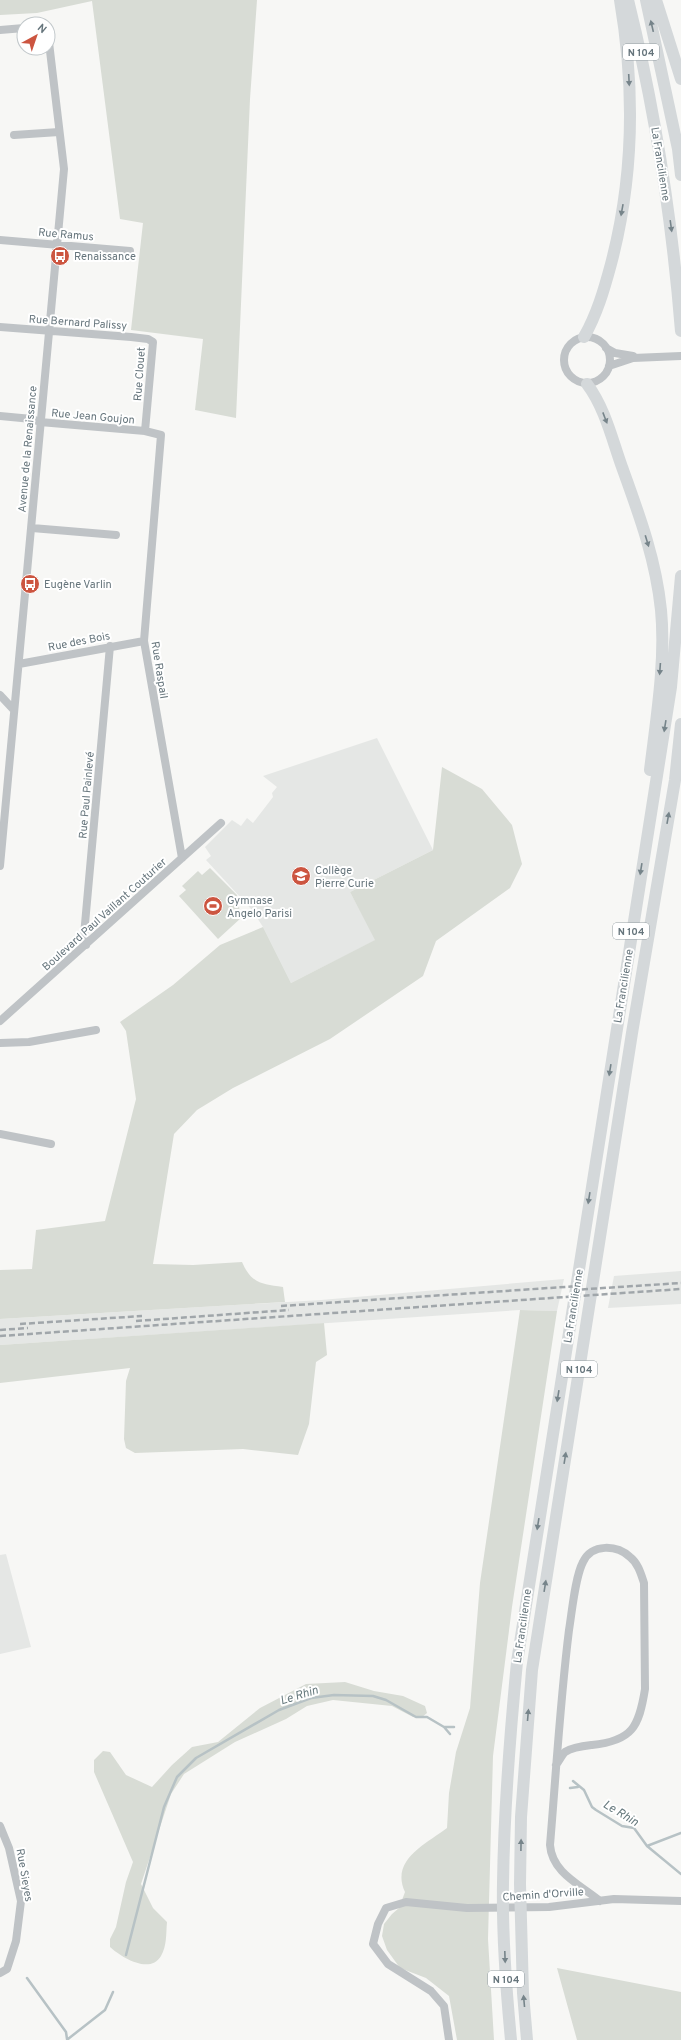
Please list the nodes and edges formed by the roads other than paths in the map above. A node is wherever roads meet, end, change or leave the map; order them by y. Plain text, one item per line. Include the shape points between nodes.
1 (620, 0) edge
2 (628, 0) edge
3 (646, 0) edge
4 (656, 0) edge
5 (16, 29) edge
6 (0, 30) edge
7 (50, 56) edge
8 (681, 79) edge
9 (59, 132) junction
10 (14, 135) dead end
11 (681, 175) edge
12 (0, 240) edge
13 (56, 245) junction
14 (130, 251) dead end
15 (0, 327) edge
16 (49, 331) junction
17 (681, 331) edge
18 (584, 337) junction
19 (153, 342) joint
20 (606, 348) junction
21 (681, 356) edge
22 (658, 357) junction
23 (609, 366) junction
24 (587, 384) junction
25 (0, 416) edge
26 (40, 422) junction
27 (146, 431) junction
28 (161, 435) joint
29 (32, 528) junction
30 (116, 535) dead end
31 (681, 576) edge
32 (144, 641) junction
33 (110, 646) junction
34 (19, 664) junction
35 (0, 694) edge
36 (13, 709) junction
37 (681, 724) edge
38 (678, 776) edge
39 (221, 823) dead end
40 (647, 830) junction
41 (1, 834) edge
42 (182, 858) junction
43 (0, 866) edge
44 (86, 945) junction
45 (0, 1021) edge
46 (96, 1030) dead end
47 (0, 1043) edge
48 (0, 1134) edge
49 (51, 1144) dead end
50 (556, 1765) junction
51 (0, 1826) edge
52 (600, 1901) junction
53 (681, 1901) edge
54 (0, 1973) edge
55 (449, 2040) edge
56 (511, 2040) edge
57 (527, 2040) edge

1 -> 18 highway via 627,43 631,109 628,168 617,239 598,307
2 -> 17 highway, La Francilienne / N 104 via 644,65 663,170 675,255
11 -> 3 highway, La Francilienne / N 104 via 678,149
4 - 8 highway
5 - 6 street
7 - 9 street, Avenue de la Renaissance
9 - 10 street
9 - 13 street, Avenue de la Renaissance via 64,169
12 - 13 street, Rue Ramus
13 - 14 street, Rue Ramus
13 - 16 street, Avenue de la Renaissance
15 - 16 street, Rue Bernard Palissy
16 - 19 street, Rue Bernard Palissy via 131,337
16 - 26 street, Avenue de la Renaissance
18 - 20 street via 599,341
18 - 24 street via 570,344 564,359 568,374 573,379
19 - 27 street, Rue Clouet
20 - 22 street via 621,354
20 - 23 street via 610,359
21 - 22 street
22 - 23 street via 633,358
23 - 24 street via 601,379
24 -> 40 highway via 597,397 637,508 653,560 661,611 658,708 646,807
25 - 26 street, Rue Jean Goujon
26 - 27 street, Rue Jean Goujon
26 - 29 street, Avenue de la Renaissance
27 - 28 street, Rue Jean Goujon
28 - 32 street, Rue Raspail
29 - 30 street
29 - 34 street, Avenue de la Renaissance
31 -> 40 highway, La Francilienne / N 104 via 671,687
32 - 33 street, Rue des Bois
32 - 42 street, Rue Raspail
33 - 34 street, Rue des Bois
33 - 44 street, Rue Paul Painlevé via 84,935
34 - 36 street, Avenue de la Renaissance
35 - 36 street
36 - 41 street, Avenue de la Renaissance
37 - 38 highway, La Francilienne / N 104
57 -> 38 highway, La Francilienne / N 104 via 520,1884 521,1817 532,1670 639,995
39 - 42 street, Boulevard Paul Vaillant Couturier
40 -> 56 highway, La Francilienne / N 104 via 517,1662 508,1755 503,1883 506,1984
41 - 43 street, Avenue de la Renaissance
42 - 44 street, Boulevard Paul Vaillant Couturier
44 - 45 street, Boulevard Paul Vaillant Couturier
46 - 47 street via 28,1042
48 - 49 street
50 - 50 street via 565,1752 578,1747 613,1743 626,1737 635,1725 642,1705 645,1689 644,1583 631,1558 621,1550 597,1549 583,1562 574,1596 566,1655
50 - 52 street via 551,1854 560,1871
51 - 54 street, Rue Sieyes via 9,1848 21,1901 16,1941 7,1969
52 - 53 street, Chemin d'Orville
52 - 55 street, Chemin d'Orville via 548,1907 467,1908 406,1902 386,1908 378,1924 373,1944 388,1964 431,1991 444,2006

